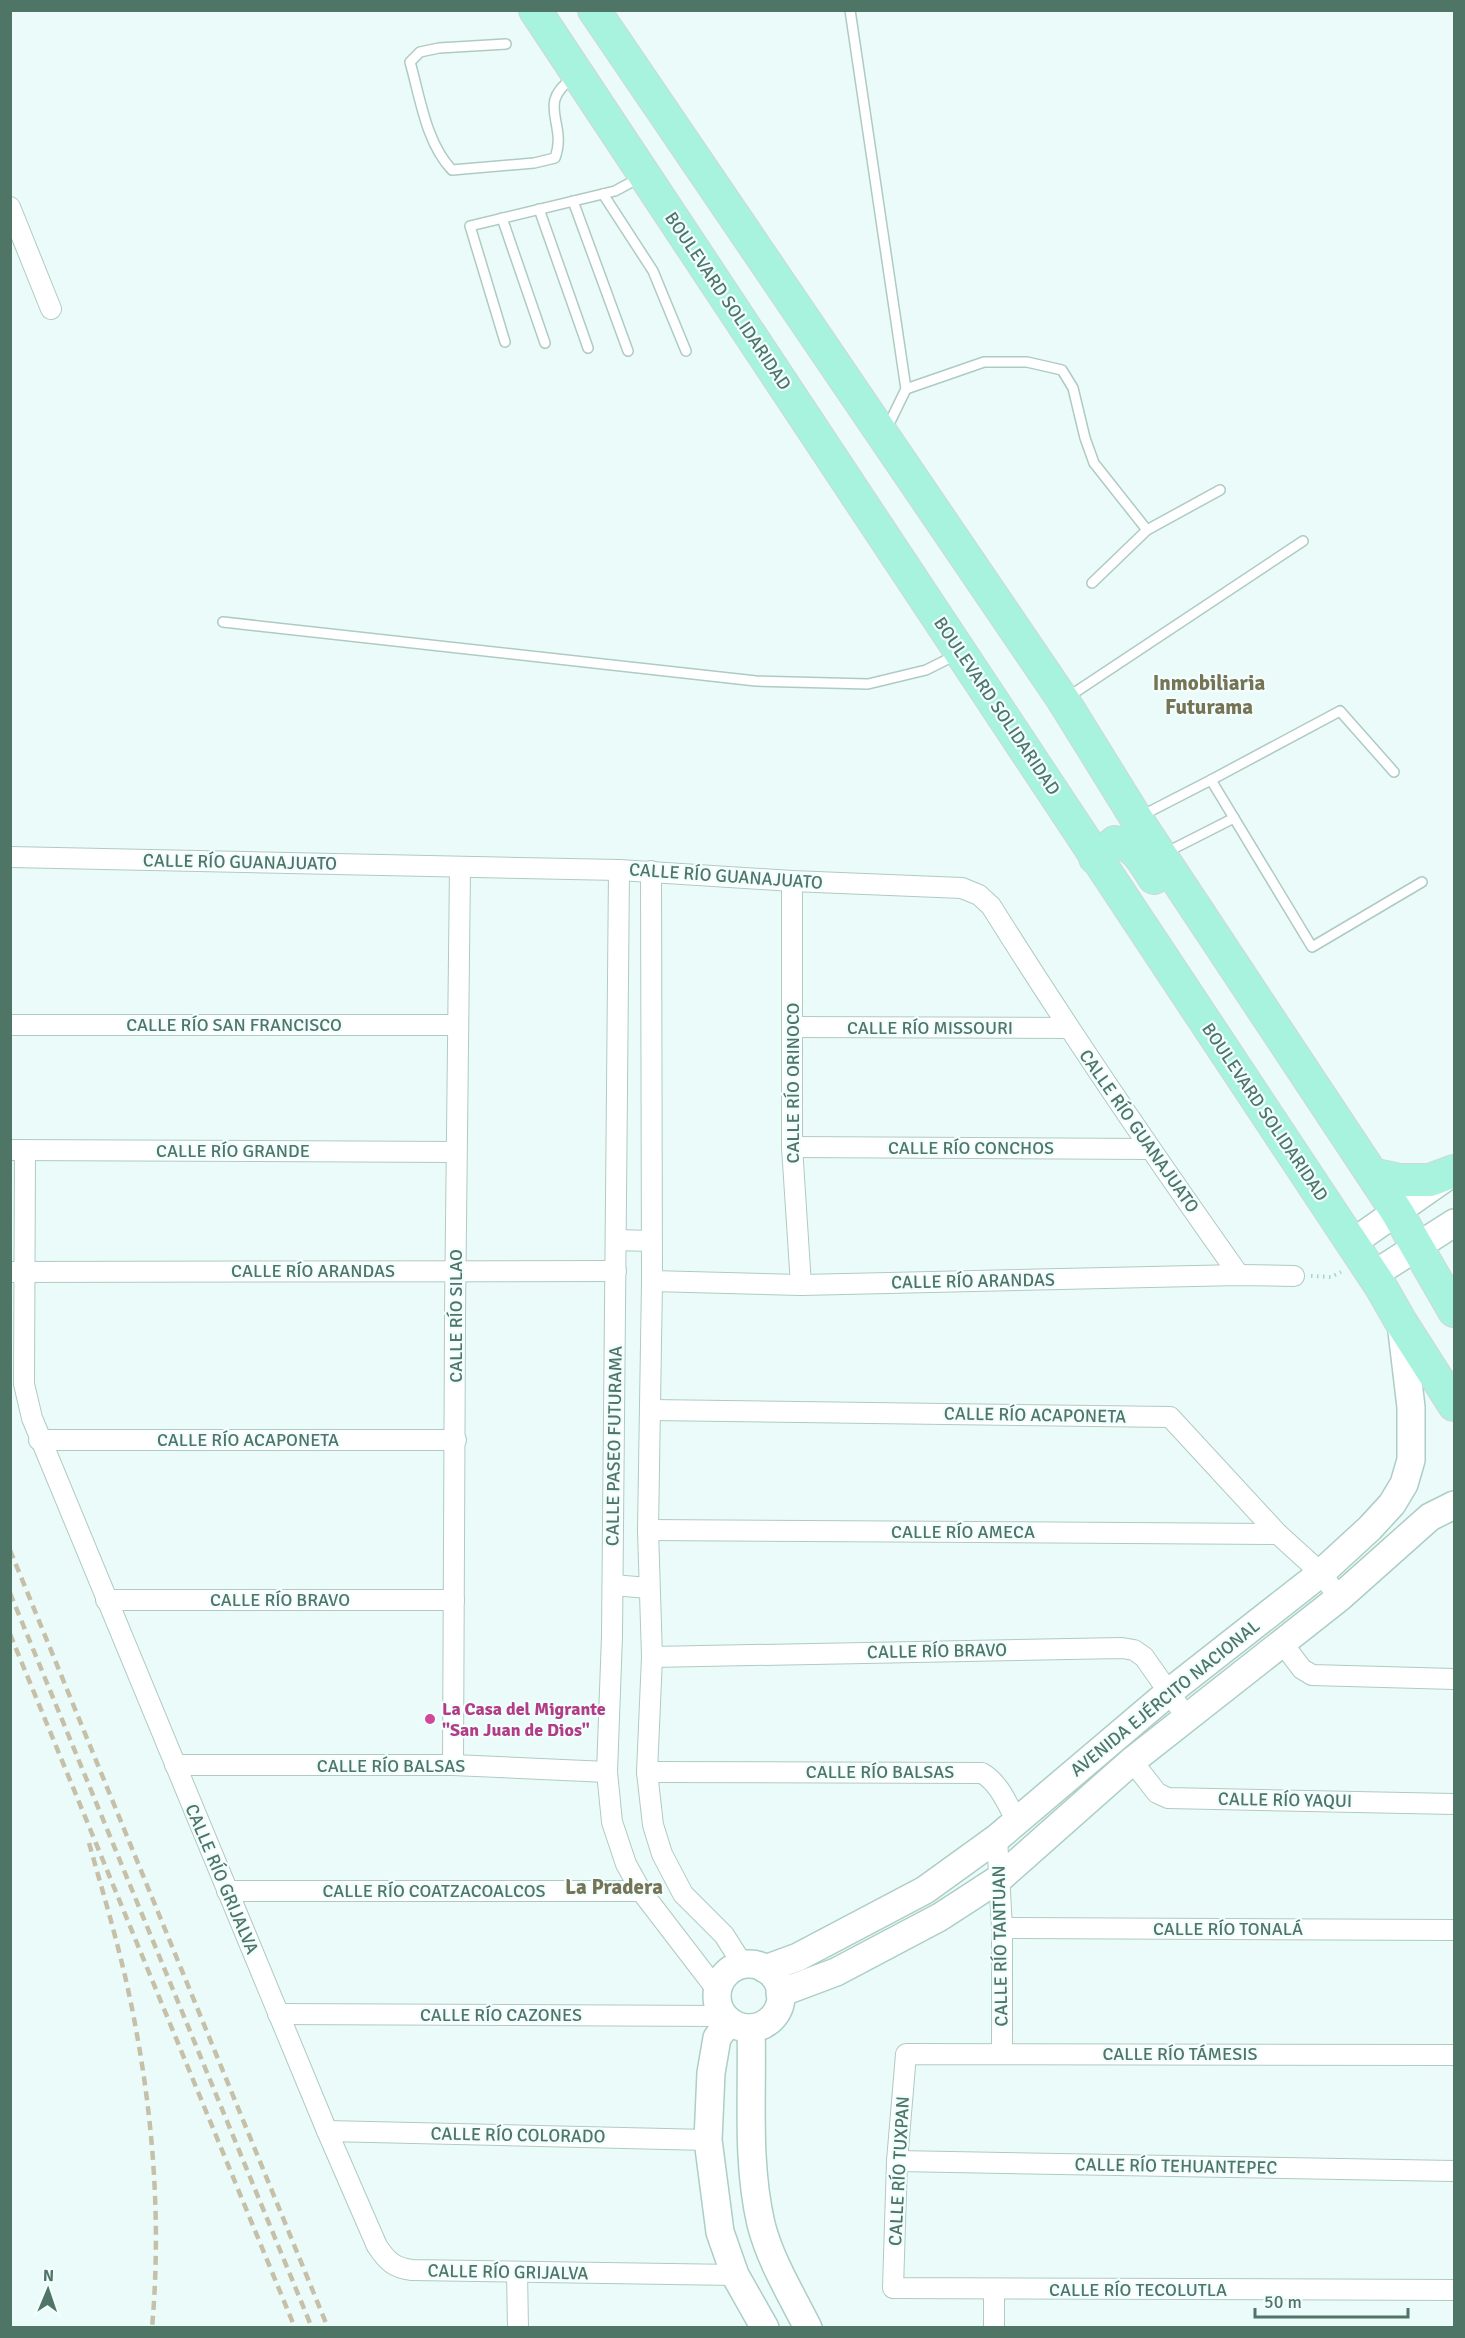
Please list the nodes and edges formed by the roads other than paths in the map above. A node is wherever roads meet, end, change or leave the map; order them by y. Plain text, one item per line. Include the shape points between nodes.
1 (535, 10) edge
2 (594, 10) edge
3 (850, 10) edge
4 (506, 44) dead end
5 (578, 75) junction
6 (644, 175) junction
7 (603, 194) junction
8 (573, 201) junction
9 (10, 207) edge
10 (539, 209) junction
11 (502, 218) junction
12 (51, 309) dead end
13 (505, 342) dead end
14 (545, 343) dead end
15 (588, 348) dead end
16 (628, 351) dead end
17 (686, 351) dead end
18 (906, 388) junction
19 (884, 436) junction
20 (1220, 490) dead end
21 (1147, 530) junction
22 (1303, 541) dead end
23 (1092, 583) dead end
24 (224, 622) dead end
25 (961, 653) junction
26 (1063, 700) junction
27 (1394, 772) dead end
28 (1211, 780) junction
29 (1136, 818) junction
30 (1234, 818) junction
31 (1161, 855) junction
32 (10, 857) edge
33 (1095, 858) junction
34 (460, 867) junction
35 (619, 870) junction
36 (651, 871) junction
37 (792, 881) junction
38 (1422, 882) dead end
39 (1267, 1018) junction
40 (10, 1025) edge
41 (457, 1025) junction
42 (793, 1027) junction
43 (1068, 1028) junction
44 (792, 1148) junction
45 (1149, 1149) junction
46 (18, 1150) edge
47 (455, 1152) junction
48 (1455, 1171) edge
49 (1372, 1174) junction
50 (1397, 1212) junction
51 (1455, 1223) edge
52 (616, 1240) junction
53 (651, 1241) junction
54 (1418, 1247) junction
55 (1363, 1260) junction
56 (456, 1270) junction
57 (616, 1271) junction
58 (17, 1272) edge
59 (1239, 1275) junction
60 (1294, 1276) road end
61 (652, 1281) junction
62 (801, 1285) junction
63 (1455, 1311) edge
64 (1401, 1322) junction
65 (615, 1340) junction
66 (650, 1341) junction
67 (1455, 1405) edge
68 (651, 1410) junction
69 (39, 1440) junction
70 (456, 1440) junction
71 (1455, 1505) edge
72 (648, 1530) junction
73 (1278, 1534) junction
74 (1321, 1573) junction
75 (613, 1585) junction
76 (648, 1588) junction
77 (1339, 1598) junction
78 (106, 1600) junction
79 (454, 1600) junction
80 (1283, 1644) junction
81 (652, 1657) junction
82 (1455, 1679) edge
83 (1168, 1693) junction
84 (1186, 1718) junction
85 (1132, 1761) junction
86 (175, 1765) junction
87 (453, 1766) junction
88 (607, 1772) junction
89 (646, 1772) junction
90 (1455, 1804) edge
91 (1016, 1820) junction
92 (997, 1838) junction
93 (999, 1878) junction
94 (227, 1891) junction
95 (641, 1891) junction
96 (1002, 1928) junction
97 (1455, 1930) edge
98 (754, 1967) junction
99 (717, 1990) junction
100 (780, 1993) junction
101 (278, 2014) junction
102 (734, 2022) junction
103 (1002, 2053) junction
104 (906, 2054) joint
105 (1455, 2055) edge
106 (327, 2131) junction
107 (708, 2140) junction
108 (897, 2161) junction
109 (1455, 2171) edge
110 (517, 2272) junction
111 (735, 2275) junction
112 (893, 2288) joint
113 (994, 2289) junction
114 (1455, 2290) edge
115 (518, 2328) edge
116 (765, 2328) edge
117 (808, 2328) edge
118 (994, 2328) edge

1 - 5 highway, BOULEVARD SOLIDARIDAD
2 - 19 highway
3 - 18 lane
4 - 5 lane via 439,48 420,52 410,62 428,126 441,158 452,170 555,158 560,145 555,95
5 - 6 highway, BOULEVARD SOLIDARIDAD
6 - 7 lane
6 - 25 highway, BOULEVARD SOLIDARIDAD
7 - 8 lane
7 - 17 lane via 653,271
8 - 10 lane
8 - 16 lane
9 - 12 street
10 - 11 lane
10 - 15 lane
11 - 13 lane via 470,226
11 - 14 lane
18 - 19 lane
18 - 21 lane via 984,362 1027,362 1062,370 1073,388 1094,464
19 - 26 highway
20 - 21 lane
21 - 23 lane
22 - 26 lane
24 - 25 lane via 756,681 868,684 926,670
25 - 33 highway, BOULEVARD SOLIDARIDAD
26 - 29 highway
27 - 28 lane via 1340,711
28 - 29 lane
28 - 30 lane
29 - 31 highway
30 - 31 lane
30 - 38 lane via 1312,947
31 - 39 highway
32 - 34 street, CALLE RÍO GUANAJUATO
33 - 39 highway via 1115,842 1136,851 1225,979
33 - 55 highway, BOULEVARD SOLIDARIDAD
34 - 35 street, CALLE RÍO GUANAJUATO
34 - 41 street, CALLE RÍO SILAO
35 - 36 street, CALLE RÍO GUANAJUATO
35 - 52 street, CALLE PASEO FUTURAMA
36 - 37 street, CALLE RÍO GUANAJUATO
36 - 53 street, CALLE PASEO FUTURAMA
37 - 42 street, CALLE RÍO ORINOCO
37 - 43 street, CALLE RÍO GUANAJUATO via 962,888 979,895 991,906
39 - 49 highway
40 - 41 street, CALLE RÍO SAN FRANCISCO
41 - 47 street, CALLE RÍO SILAO
42 - 43 street, CALLE RÍO MISSOURI
42 - 44 street, CALLE RÍO ORINOCO
43 - 45 street, CALLE RÍO GUANAJUATO
44 - 45 street, CALLE RÍO CONCHOS
44 - 62 street, CALLE RÍO ORINOCO
45 - 59 street, CALLE RÍO GUANAJUATO
46 - 47 street, CALLE RÍO GRANDE
46 - 58 street, CALLE RÍO GRIJALVA
47 - 56 street, CALLE RÍO SILAO
48 - 49 highway via 1430,1180 1400,1180
48 - 50 main road
49 - 50 highway
50 - 54 highway
50 - 55 main road
51 - 54 main road
52 - 53 street
52 - 57 street, CALLE PASEO FUTURAMA
53 - 61 street, CALLE PASEO FUTURAMA
54 - 55 main road
54 - 63 highway
55 - 64 highway, BOULEVARD SOLIDARIDAD
56 - 57 street, CALLE RÍO ARANDAS
56 - 58 street, CALLE RÍO ARANDAS
56 - 70 street, CALLE RÍO SILAO
57 - 65 street, CALLE PASEO FUTURAMA
58 - 69 street, CALLE RÍO GRIJALVA via 24,1384
59 - 60 street, CALLE RÍO ARANDAS
59 - 62 street, CALLE RÍO ARANDAS
61 - 62 street, CALLE RÍO ARANDAS
61 - 66 street, CALLE PASEO FUTURAMA
64 - 67 highway, BOULEVARD SOLIDARIDAD
64 - 74 main road, AVENIDA EJÉRCITO NACIONAL via 1411,1407 1411,1460 1404,1484 1370,1528
65 - 66 street
65 - 75 street, CALLE PASEO FUTURAMA
66 - 68 street, CALLE PASEO FUTURAMA
68 - 72 street, CALLE PASEO FUTURAMA
68 - 73 street, CALLE RÍO ACAPONETA via 1170,1417
69 - 70 street, CALLE RÍO ACAPONETA
69 - 78 street, CALLE RÍO GRIJALVA
70 - 79 street, CALLE RÍO SILAO
71 - 77 main road, AVENIDA EJÉRCITO NACIONAL via 1430,1517
72 - 73 street, CALLE RÍO AMECA
72 - 76 street, CALLE PASEO FUTURAMA
73 - 74 street, CALLE RÍO ACAPONETA
74 - 77 street, CALLE RÍO ACAPONETA
74 - 83 main road, AVENIDA EJÉRCITO NACIONAL
75 - 76 street
75 - 88 street, CALLE PASEO FUTURAMA
76 - 81 street, CALLE PASEO FUTURAMA
77 - 80 main road, AVENIDA EJÉRCITO NACIONAL
78 - 79 street, CALLE RÍO BRAVO
78 - 86 street, CALLE RÍO GRIJALVA
79 - 87 street, CALLE RÍO SILAO
80 - 82 street via 1302,1669 1312,1675
80 - 84 main road, AVENIDA EJÉRCITO NACIONAL
81 - 83 street, CALLE RÍO BRAVO via 1122,1648 1144,1657
81 - 89 street, CALLE PASEO FUTURAMA
83 - 84 street, CALLE RÍO BRAVO
83 - 91 main road, AVENIDA EJÉRCITO NACIONAL
84 - 85 main road, AVENIDA EJÉRCITO NACIONAL
85 - 90 street, CALLE RÍO YAQUI via 1157,1793 1168,1798
85 - 93 main road, AVENIDA EJÉRCITO NACIONAL
86 - 87 street, CALLE RÍO BALSAS
86 - 94 street, CALLE RÍO GRIJALVA
87 - 88 street, CALLE RÍO BALSAS
88 - 95 street, CALLE PASEO FUTURAMA via 612,1822 626,1864
89 - 91 street, CALLE RÍO BALSAS via 982,1773 998,1788
89 - 98 street, CALLE PASEO FUTURAMA via 653,1825 662,1854 683,1894
91 - 92 main road, AVENIDA EJÉRCITO NACIONAL
92 - 93 street, CALLE RÍO TANTUAN
92 - 98 main road, AVENIDA EJÉRCITO NACIONAL via 925,1890 798,1957
93 - 96 street, CALLE RÍO TANTUAN
93 - 100 main road, AVENIDA EJÉRCITO NACIONAL via 940,1917 836,1972
94 - 95 street, CALLE RÍO COATZACOALCOS
94 - 101 street, CALLE RÍO GRIJALVA
95 - 99 street, CALLE PASEO FUTURAMA
96 - 97 street, CALLE RÍO TONALÁ
96 - 103 street, CALLE RÍO TANTUAN
98 - 99 main road via 726,1974
98 - 100 main road via 778,1984
99 - 102 main road via 717,2003
100 - 102 main road via 776,2013 761,2026
101 - 102 street, CALLE RÍO CAZONES
101 - 106 street, CALLE RÍO GRIJALVA
102 - 107 main road via 717,2038 715,2046
102 - 117 main road via 753,2067 750,2135 761,2224 776,2265
103 - 104 street, CALLE RÍO TÁMESIS
103 - 105 street, CALLE RÍO TÁMESIS
104 - 108 street, CALLE RÍO TUXPAN
106 - 107 street, CALLE RÍO COLORADO
106 - 110 street, CALLE RÍO GRIJALVA via 377,2246 392,2265 412,2270
107 - 111 main road via 720,2232
108 - 109 street, CALLE RÍO TEHUANTEPEC
108 - 112 street, CALLE RÍO TUXPAN
110 - 111 street, CALLE RÍO GRIJALVA
110 - 115 street
111 - 116 main road
112 - 113 street, CALLE RÍO TECOLUTLA
113 - 114 street, CALLE RÍO TECOLUTLA
113 - 118 street

